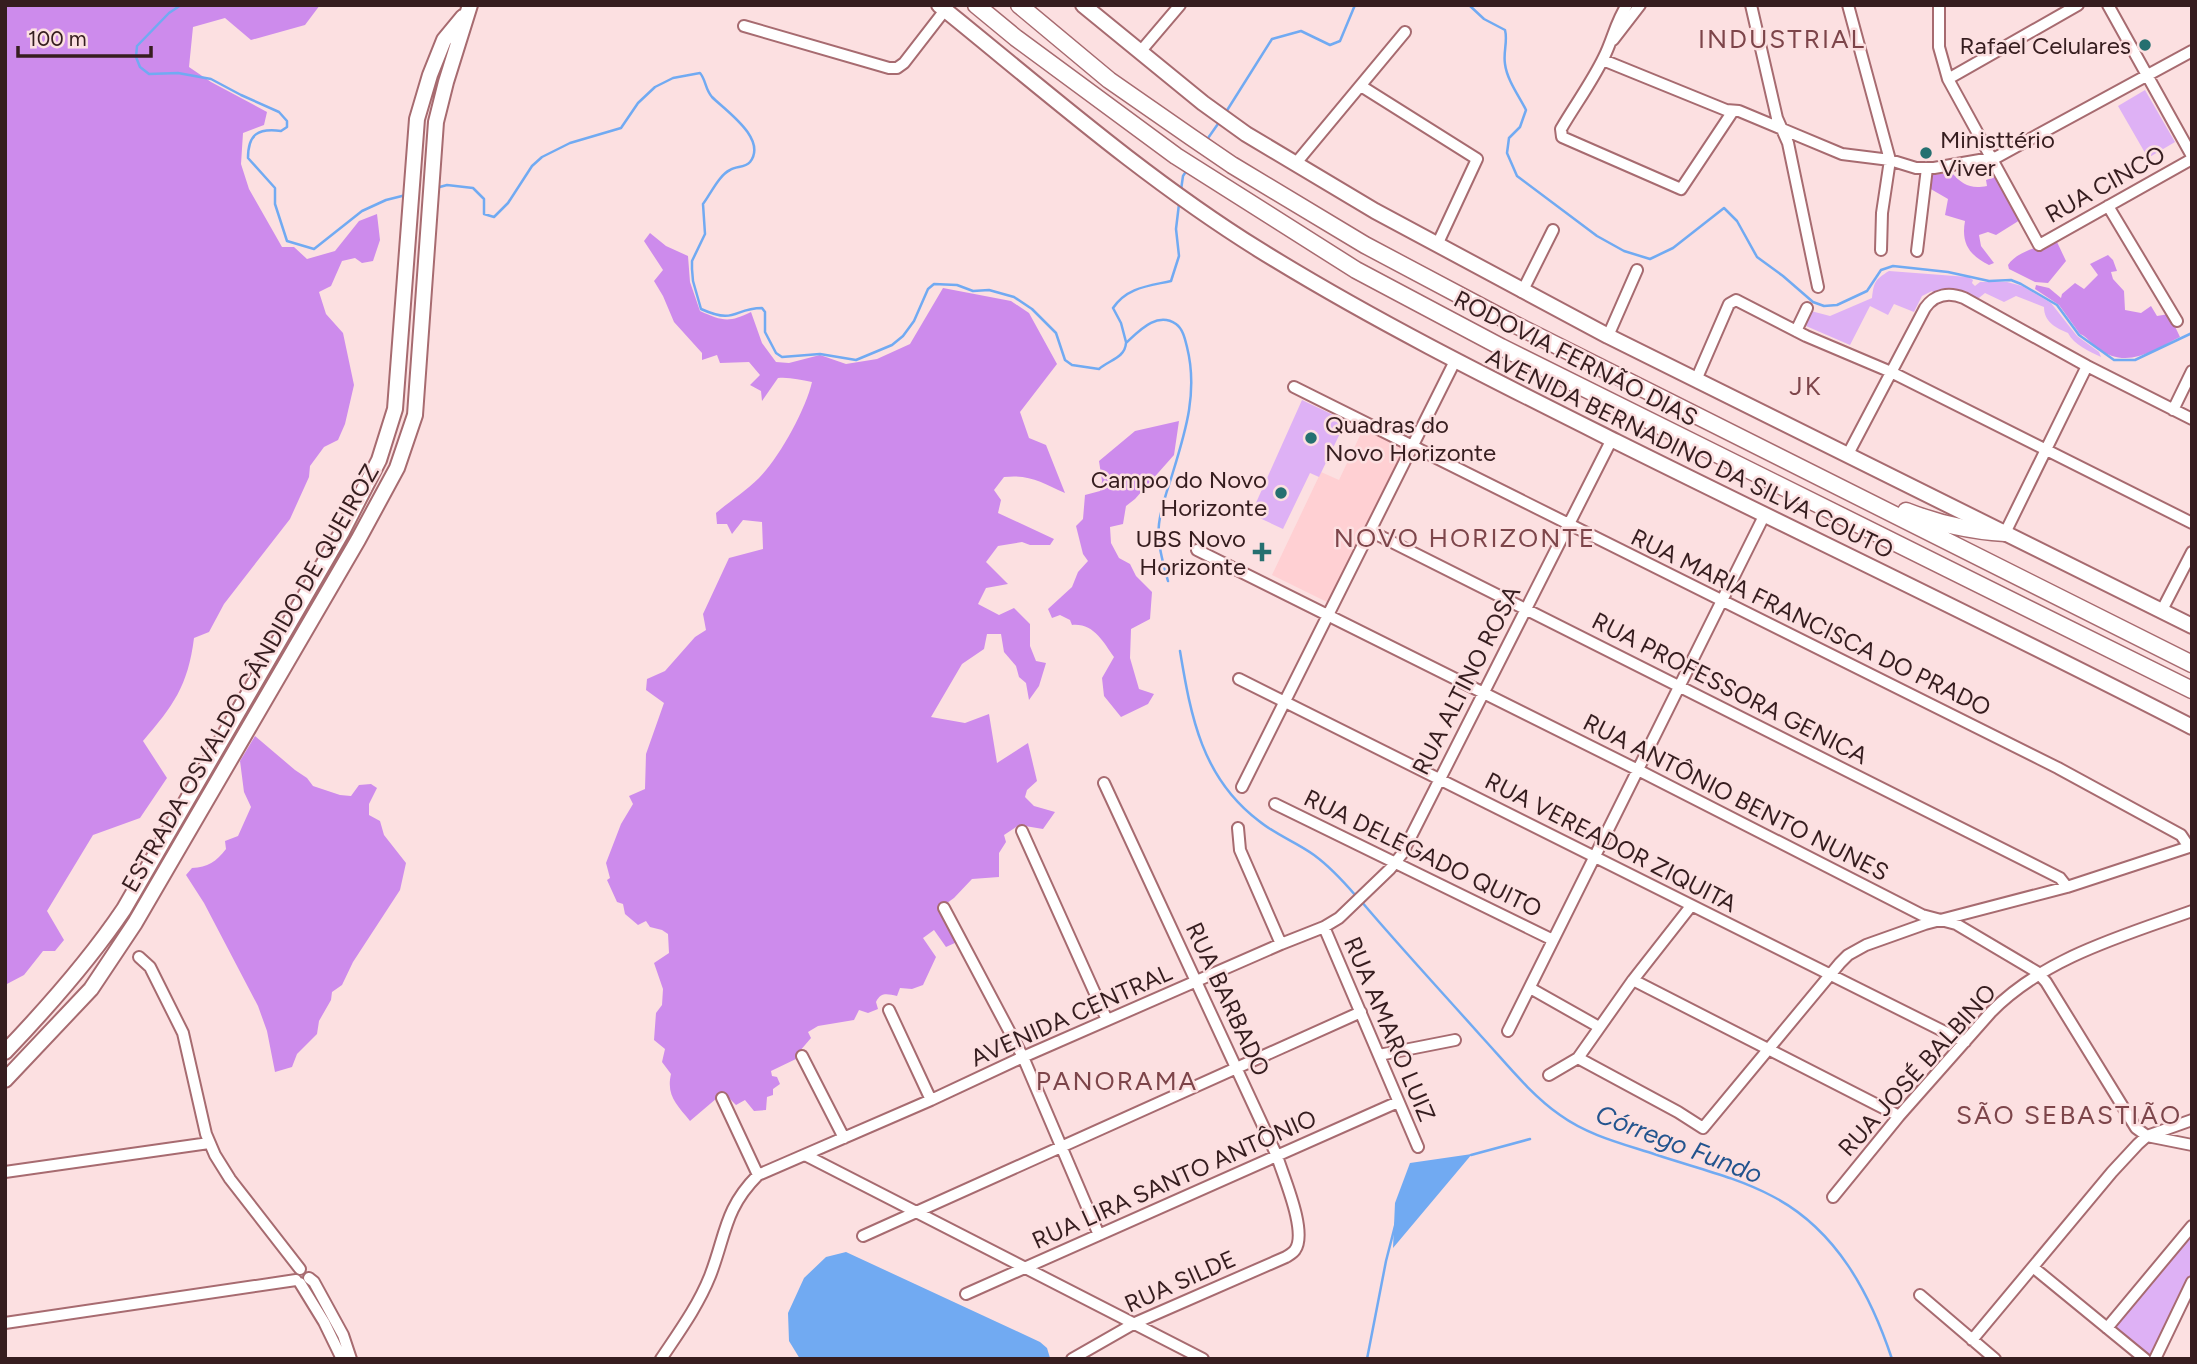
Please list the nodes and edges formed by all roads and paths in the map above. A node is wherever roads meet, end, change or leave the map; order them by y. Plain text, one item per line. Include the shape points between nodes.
1 (976, 5) edge
2 (1019, 5) edge
3 (1083, 5) edge
4 (1180, 5) edge
5 (1627, 5) edge
6 (1640, 5) edge
7 (1751, 5) edge
8 (1848, 5) edge
9 (1939, 5) edge
10 (2078, 5) edge
11 (2108, 5) edge
12 (942, 7) edge
13 (468, 9) edge
14 (744, 26) dead end
15 (1405, 32) dead end
16 (1611, 42) junction
17 (2192, 51) edge
18 (1140, 52) junction
19 (1603, 60) junction
20 (2147, 75) junction
21 (1948, 79) junction
22 (1362, 86) junction
23 (1732, 111) junction
24 (1783, 130) junction
25 (2192, 158) edge
26 (1992, 159) junction
27 (1890, 160) junction
28 (1297, 163) junction
29 (1927, 168) junction
30 (2108, 206) junction
31 (1553, 230) dead end
32 (1437, 245) junction
33 (1881, 250) dead end
34 (1917, 251) dead end
35 (1637, 270) dead end
36 (1818, 287) dead end
37 (1522, 292) junction
38 (1807, 309) dead end
39 (2177, 321) dead end
40 (1796, 331) junction
41 (1608, 336) junction
42 (1455, 361) junction
43 (2087, 366) junction
44 (2192, 371) edge
45 (1891, 372) junction
46 (1696, 380) junction
47 (1294, 387) dead end
48 (2174, 410) junction
49 (2192, 419) edge
50 (1612, 439) junction
51 (1413, 445) junction
52 (2046, 450) junction
53 (1847, 456) junction
54 (1834, 483) junction
55 (1765, 516) junction
56 (2192, 523) edge
57 (1569, 525) junction
58 (1370, 531) junction
59 (2005, 533) junction
60 (1197, 550) dead end
61 (2192, 552) edge
62 (1722, 601) junction
63 (1525, 610) junction
64 (2162, 610) junction
65 (1328, 615) junction
66 (2192, 626) edge
67 (2192, 664) edge
68 (1239, 679) dead end
69 (1680, 685) junction
70 (2192, 690) edge
71 (1483, 694) junction
72 (1285, 702) junction
73 (2192, 727) edge
74 (1638, 770) junction
75 (1440, 780) junction
76 (1104, 783) dead end
77 (1242, 787) dead end
78 (1275, 804) dead end
79 (1238, 828) dead end
80 (1022, 831) dead end
81 (2190, 846) edge
82 (1595, 856) junction
83 (1396, 863) junction
84 (2067, 887) junction
85 (1691, 906) junction
86 (944, 908) dead end
87 (1350, 909) joint
88 (2192, 911) edge
89 (1939, 919) junction
90 (1324, 928) junction
91 (1553, 940) junction
92 (1280, 944) junction
93 (139, 957) dead end
94 (2040, 975) junction
95 (1830, 977) junction
96 (1633, 981) junction
97 (1196, 982) junction
98 (1530, 988) junction
99 (889, 1010) dead end
100 (1360, 1012) junction
101 (1107, 1020) junction
102 (1599, 1027) junction
103 (1508, 1031) dead end
104 (1455, 1040) dead end
105 (1965, 1042) junction
106 (1769, 1049) junction
107 (5, 1052) edge
108 (1380, 1055) junction
109 (802, 1056) dead end
110 (1023, 1057) junction
111 (1578, 1058) junction
112 (1237, 1068) junction
113 (1549, 1075) dead end
114 (5, 1080) edge
115 (722, 1098) dead end
116 (931, 1100) junction
117 (1398, 1102) junction
118 (1899, 1116) junction
119 (2192, 1120) edge
120 (2147, 1136) junction
121 (844, 1138) junction
122 (209, 1143) junction
123 (2192, 1145) edge
124 (1061, 1147) junction
125 (1418, 1147) dead end
126 (805, 1155) junction
127 (1277, 1156) junction
128 (5, 1172) edge
129 (758, 1175) junction
130 (1833, 1197) dead end
131 (918, 1213) junction
132 (2192, 1226) edge
133 (1099, 1235) junction
134 (863, 1236) dead end
135 (1299, 1238) joint
136 (1024, 1268) junction
137 (2034, 1268) junction
138 (302, 1280) junction
139 (2192, 1282) edge
140 (966, 1294) dead end
141 (1920, 1295) dead end
142 (5, 1323) edge
143 (1135, 1323) junction
144 (2107, 1328) junction
145 (1972, 1340) junction
146 (342, 1359) edge
147 (351, 1359) edge
148 (660, 1359) edge
149 (1072, 1359) edge
150 (1203, 1359) edge
151 (1995, 1359) edge
152 (2145, 1359) edge
153 (2155, 1359) edge

1 - 70 highway, RODOVIA FERNÃO DIAS via 1176,156 1356,270 1501,347
2 - 54 highway, RODOVIA FERNÃO DIAS via 1109,80 1191,137 1365,244 1512,323
3 - 18 main road
4 - 18 street
5 - 16 street
6 - 16 street
7 - 24 street
8 - 27 street
9 - 21 street via 1939,47
10 - 21 street
11 - 20 street
12 - 14 street via 897,68
12 - 42 main road, AVENIDA BERNADINO DA SILVA COUTO via 1155,180 1330,292
13 - 107 main road, ESTRADA OSVALDO CÂNDIDO DE QUEIROZ via 444,40 418,119 395,409 379,460 124,909 57,998
13 - 114 main road, ESTRADA OSVALDO CÂNDIDO DE QUEIROZ via 439,109 415,415 397,468 135,923 91,989
15 - 22 street
16 - 19 street
17 - 20 street
18 - 28 main road via 1246,134
19 - 23 street
19 - 23 street via 1560,135 1681,189
20 - 25 street
20 - 26 street
21 - 26 street
22 - 28 street
22 - 32 street via 1477,159
23 - 24 street
24 - 27 street via 1842,154
24 - 36 street
25 - 30 street, RUA CINCO
26 - 29 street
26 - 30 street, RUA CINCO via 2039,245
27 - 29 street
27 - 33 street
28 - 32 main road
29 - 34 street
30 - 39 street
31 - 37 street
32 - 37 main road
35 - 41 street
37 - 41 main road
38 - 40 street
40 - 45 street
40 - 46 street via 1733,300
41 - 46 main road
42 - 50 main road, AVENIDA BERNADINO DA SILVA COUTO
42 - 51 street
43 - 45 street via 1964,298 1942,295 1925,308
43 - 48 street
43 - 52 street
44 - 48 street
45 - 52 street
45 - 53 street
46 - 53 main road
47 - 51 street, RUA MARIA FRANCISCA DO PRADO
48 - 49 street
50 - 55 main road, AVENIDA BERNADINO DA SILVA COUTO
50 - 57 street, RUA ALTINO ROSA
51 - 57 street, RUA MARIA FRANCISCA DO PRADO
51 - 58 street
52 - 56 street
52 - 59 street
53 - 59 main road
54 - 59 highway via 1935,522
54 - 67 highway, RODOVIA FERNÃO DIAS
55 - 62 street
55 - 73 main road, AVENIDA BERNADINO DA SILVA COUTO
57 - 62 street, RUA MARIA FRANCISCA DO PRADO
57 - 63 street, RUA ALTINO ROSA
58 - 63 street, RUA PROFESSORA GENICA
58 - 65 street
59 - 64 main road
60 - 65 street, RUA ANTÔNIO BENTO NUNES
61 - 64 street
62 - 69 street
62 - 81 street, RUA MARIA FRANCISCA DO PRADO via 2058,768 2181,835
63 - 69 street, RUA PROFESSORA GENICA
63 - 71 street, RUA ALTINO ROSA
64 - 66 main road
65 - 71 street, RUA ANTÔNIO BENTO NUNES
65 - 72 street
68 - 72 street, RUA VEREADOR ZIQUITA
69 - 74 street
69 - 84 street, RUA PROFESSORA GENICA via 2060,878
71 - 74 street, RUA ANTÔNIO BENTO NUNES
71 - 75 street, RUA ALTINO ROSA
72 - 75 street, RUA VEREADOR ZIQUITA
72 - 77 street
74 - 82 street
74 - 89 street, RUA ANTÔNIO BENTO NUNES via 1922,915
75 - 82 street, RUA VEREADOR ZIQUITA
75 - 83 street, RUA ALTINO ROSA
76 - 97 street, RUA BARBADO
78 - 83 street, RUA DELEGADO QUITO
79 - 92 street via 1240,850
80 - 101 street
81 - 84 street
82 - 85 street, RUA VEREADOR ZIQUITA
82 - 91 street
83 - 87 street, RUA ALTINO ROSA
83 - 91 street, RUA DELEGADO QUITO
84 - 89 street
85 - 95 street, RUA VEREADOR ZIQUITA
85 - 96 street
86 - 110 street
87 - 90 street, AVENIDA CENTRAL
88 - 94 street, RUA JOSÉ BALBINO via 2098,945
89 - 94 street, RUA ANTÔNIO BENTO NUNES via 1956,924
89 - 95 street via 1856,950
90 - 92 street, AVENIDA CENTRAL
90 - 100 street, RUA AMARO LUIZ
91 - 98 street
92 - 97 street, AVENIDA CENTRAL
93 - 122 street via 150,967 183,1033
94 - 105 street, RUA JOSÉ BALBINO via 1998,1004
94 - 120 street, RUA ANTÔNIO BENTO NUNES via 2136,1128
95 - 105 street, RUA VEREADOR ZIQUITA
95 - 106 street
96 - 102 street
96 - 106 street
97 - 101 street, AVENIDA CENTRAL
97 - 112 street, RUA BARBADO
98 - 102 street
98 - 103 street
99 - 116 street
100 - 108 street, RUA AMARO LUIZ
100 - 112 street
101 - 110 street, AVENIDA CENTRAL
102 - 111 street
104 - 108 street
105 - 118 street, RUA JOSÉ BALBINO
106 - 111 street via 1703,1128
106 - 118 street
108 - 117 street, RUA AMARO LUIZ
109 - 121 street
110 - 116 street, AVENIDA CENTRAL
110 - 124 street
111 - 113 street
112 - 124 street
112 - 127 street, RUA BARBADO
115 - 129 street
116 - 121 street, AVENIDA CENTRAL
117 - 125 street, RUA AMARO LUIZ
117 - 127 street, RUA LIRA SANTO ANTÔNIO
118 - 130 street, RUA JOSÉ BALBINO
119 - 120 street
120 - 123 street
120 - 137 street
121 - 126 street, AVENIDA CENTRAL
122 - 128 street
122 - 138 street via 230,1179 300,1269 295,1273
124 - 131 street
124 - 133 street
126 - 129 street, AVENIDA CENTRAL
126 - 131 street
127 - 133 street, RUA LIRA SANTO ANTÔNIO
127 - 135 street, RUA BARBADO
129 - 148 street via 741,1192 710,1276
131 - 134 street
131 - 136 street
132 - 144 street
133 - 136 street, RUA LIRA SANTO ANTÔNIO
135 - 143 street, RUA SILDE via 1296,1249 1286,1257
136 - 140 street, RUA LIRA SANTO ANTÔNIO
136 - 143 street
137 - 144 street
137 - 145 street
138 - 142 street
138 - 146 street
138 - 147 street via 314,1282
139 - 153 street
141 - 145 street
143 - 149 street, RUA SILDE
143 - 150 street
144 - 152 street
145 - 151 street

